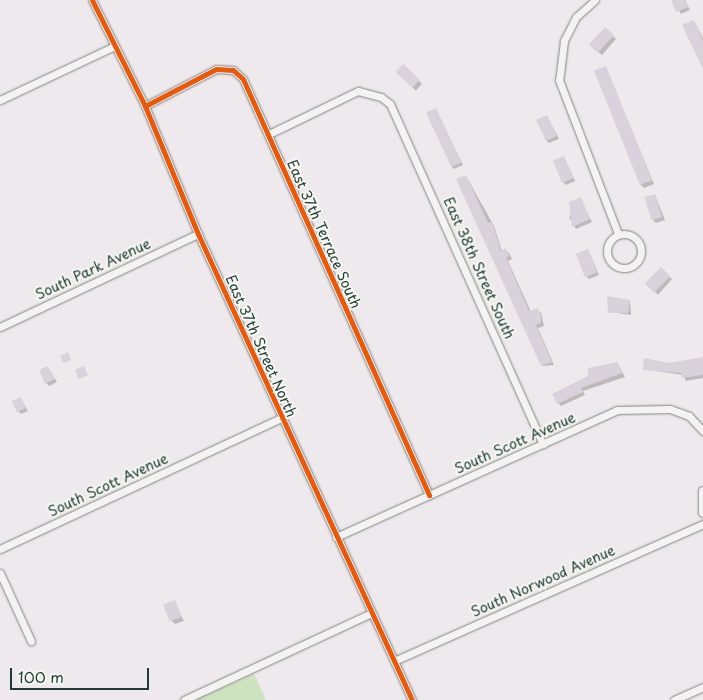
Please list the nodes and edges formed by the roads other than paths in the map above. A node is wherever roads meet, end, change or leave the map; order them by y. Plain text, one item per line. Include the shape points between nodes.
1 (92, 0) edge
2 (595, 0) edge
3 (115, 46) junction
4 (0, 100) edge
5 (147, 106) junction
6 (269, 134) junction
7 (198, 234) junction
8 (618, 234) junction
9 (0, 326) edge
10 (281, 418) junction
11 (703, 431) edge
12 (543, 444) junction
13 (703, 491) edge
14 (429, 495) junction
15 (703, 512) edge
16 (703, 524) edge
17 (336, 537) junction
18 (0, 549) edge
19 (0, 573) edge
20 (372, 612) junction
21 (31, 641) dead end
22 (394, 661) junction
23 (703, 687) edge
24 (184, 700) edge
25 (412, 700) edge
26 (674, 700) edge

1 - 3 street, East 37th Street North
2 - 8 street via 568,32 559,58 559,80
3 - 4 street
3 - 5 street, East 37th Street North
5 - 6 street, East 37th Terrace South via 216,70 233,70 243,79
5 - 7 street, East 37th Street North
6 - 12 street, East 38th Street South via 358,91 381,97 390,104
6 - 14 street, East 37th Terrace South
7 - 9 street, South Park Avenue
7 - 10 street, East 37th Street North
8 - 8 street via 608,244 608,257 617,267 630,267 640,258 641,245 632,235
10 - 17 street, East 37th Street North
10 - 18 street, South Scott Avenue
11 - 12 street, South Scott Avenue via 689,416 676,411 633,407
12 - 14 street, South Scott Avenue
13 - 15 street
14 - 17 street, South Scott Avenue
16 - 22 street, South Norwood Avenue
17 - 20 street, East 37th Street North
19 - 21 street
20 - 22 street, East 37th Street North
20 - 24 street
22 - 25 street, East 37th Street North
23 - 26 street

